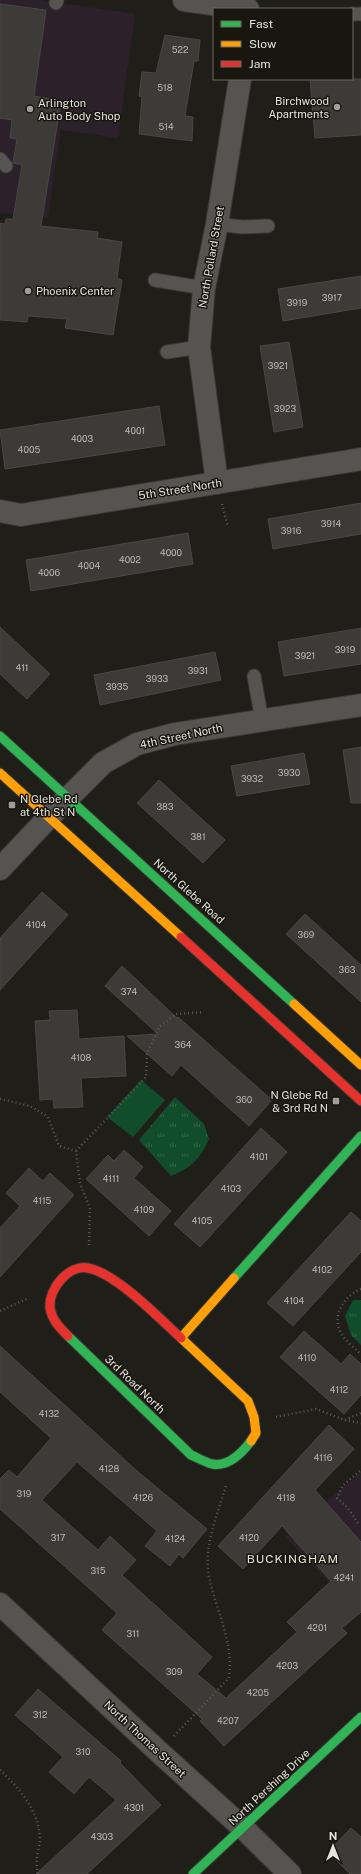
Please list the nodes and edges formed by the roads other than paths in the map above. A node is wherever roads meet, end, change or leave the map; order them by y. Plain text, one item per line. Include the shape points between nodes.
1 (184, 0) edge
2 (242, 8) edge
3 (240, 80) edge
4 (217, 224) junction
5 (268, 226) dead end
6 (155, 280) dead end
7 (204, 288) junction
8 (199, 347) junction
9 (167, 352) dead end
10 (361, 459) edge
11 (217, 483) junction
12 (0, 511) edge
13 (254, 676) dead end
14 (361, 705) edge
15 (262, 721) junction
16 (0, 736) edge
17 (0, 773) edge
18 (68, 798) junction
19 (49, 817) junction
20 (0, 868) edge
21 (361, 1065) edge
22 (361, 1101) edge
23 (361, 1136) edge
24 (181, 1338) junction
25 (0, 1604) edge
26 (361, 1717) edge
27 (243, 1828) junction
28 (193, 1874) edge
29 (290, 1874) edge

1 - 2 street
3 - 4 street, North Pollard Street
4 - 5 lane via 242,227
4 - 7 street, North Pollard Street
6 - 7 lane
7 - 8 street, North Pollard Street
8 - 9 lane
8 - 11 street, North Pollard Street
10 - 11 street, 5th Street North
11 - 12 street, 5th Street North via 21,515
13 - 15 lane
14 - 15 street, 4th Street North
15 - 18 street, 4th Street North via 175,734 137,744 103,763
16 - 18 street, North Glebe Road
17 - 19 street
18 - 19 street, 4th Street North
18 - 21 street, North Glebe Road
19 - 20 street, 4th Street North
19 - 22 street
23 - 24 street
24 - 24 street, 3rd Road North via 248,1401 254,1417 256,1434 232,1461 213,1464 191,1455 57,1325 50,1311 50,1298 59,1281 74,1270 88,1268 108,1276
25 - 27 street, North Thomas Street
26 - 27 street, North Pershing Drive
27 - 28 street, North Pershing Drive
27 - 29 street, North Thomas Street

